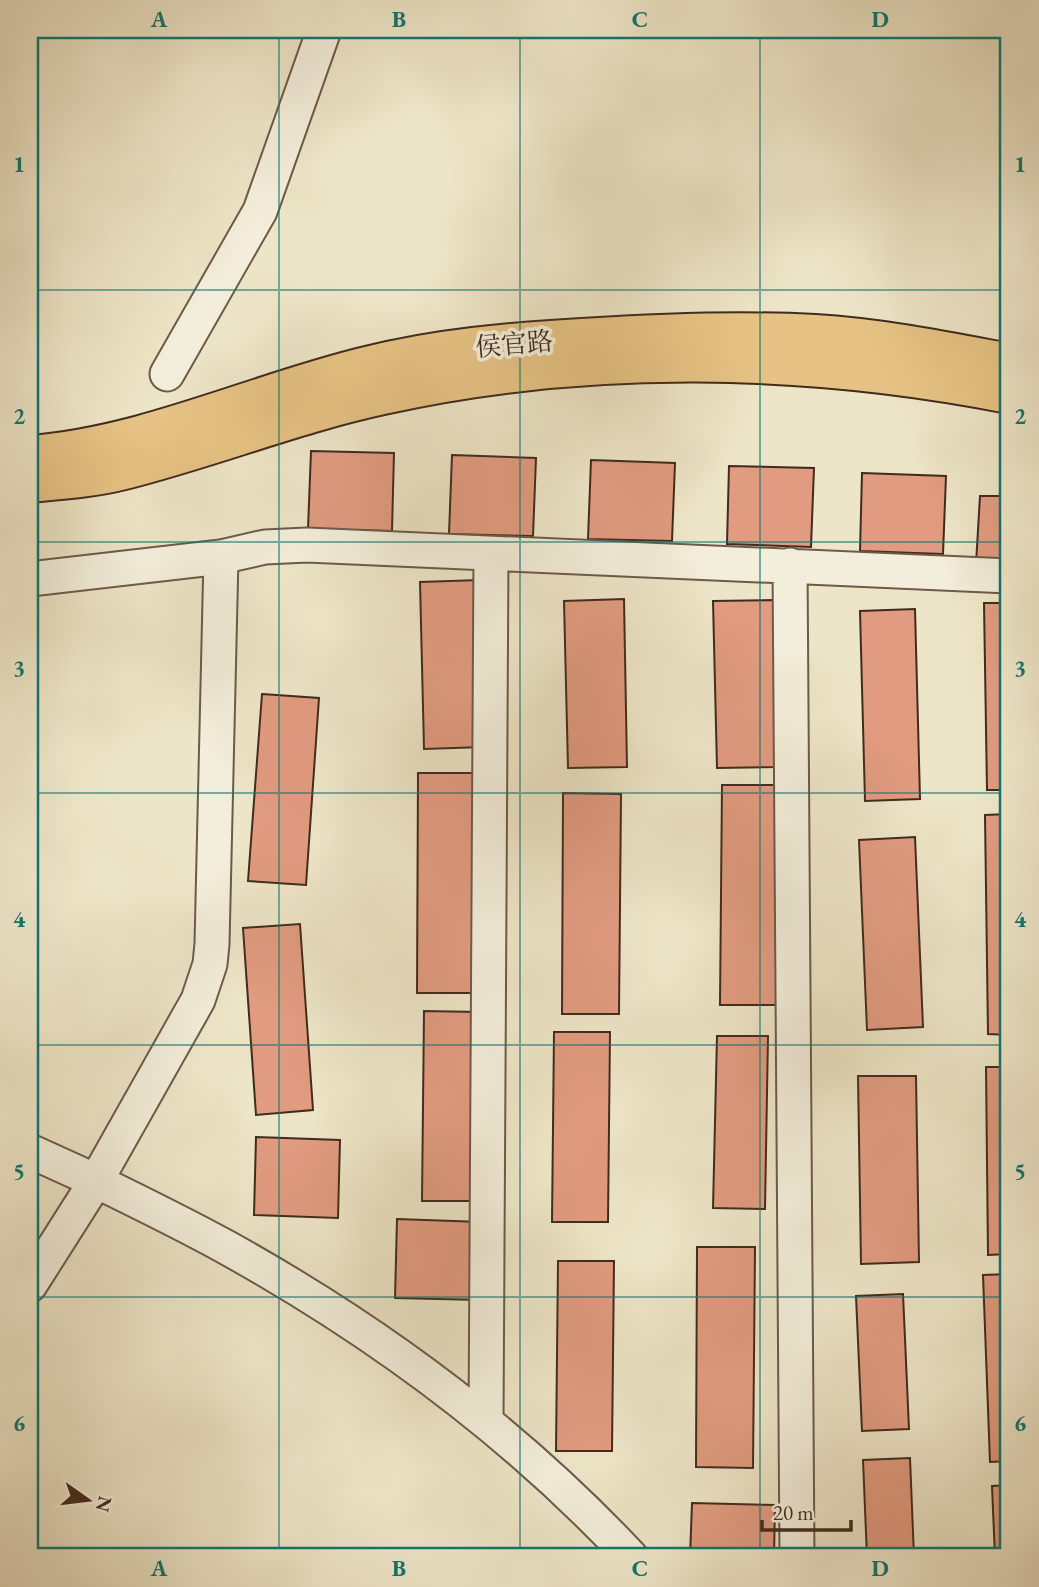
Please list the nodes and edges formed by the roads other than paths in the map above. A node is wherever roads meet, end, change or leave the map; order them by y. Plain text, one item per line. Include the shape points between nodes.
1 (324, 30) edge
2 (1009, 363) edge
3 (167, 374) dead end
4 (1009, 394) edge
5 (30, 455) edge
6 (30, 483) edge
7 (491, 554) junction
8 (221, 558) junction
9 (790, 565) junction
10 (1009, 576) edge
11 (30, 579) edge
12 (30, 1151) edge
13 (96, 1181) junction
14 (30, 1285) edge
15 (486, 1421) junction
16 (631, 1557) edge
17 (797, 1557) edge

1 - 3 street via 260,211
2 - 5 main road, 侯官路 via 872,340 765,333 658,334 474,347 369,365 153,431 65,452
4 - 6 main road, 侯官路 via 894,374 772,365 615,365 515,374 383,395 122,471
7 - 8 street via 307,545 265,547
7 - 9 street
7 - 15 street
8 - 11 street
8 - 13 street via 210,964 198,1000
9 - 10 street
9 - 17 street
12 - 13 street
13 - 14 street
13 - 15 street via 225,1246 374,1338
15 - 16 street

